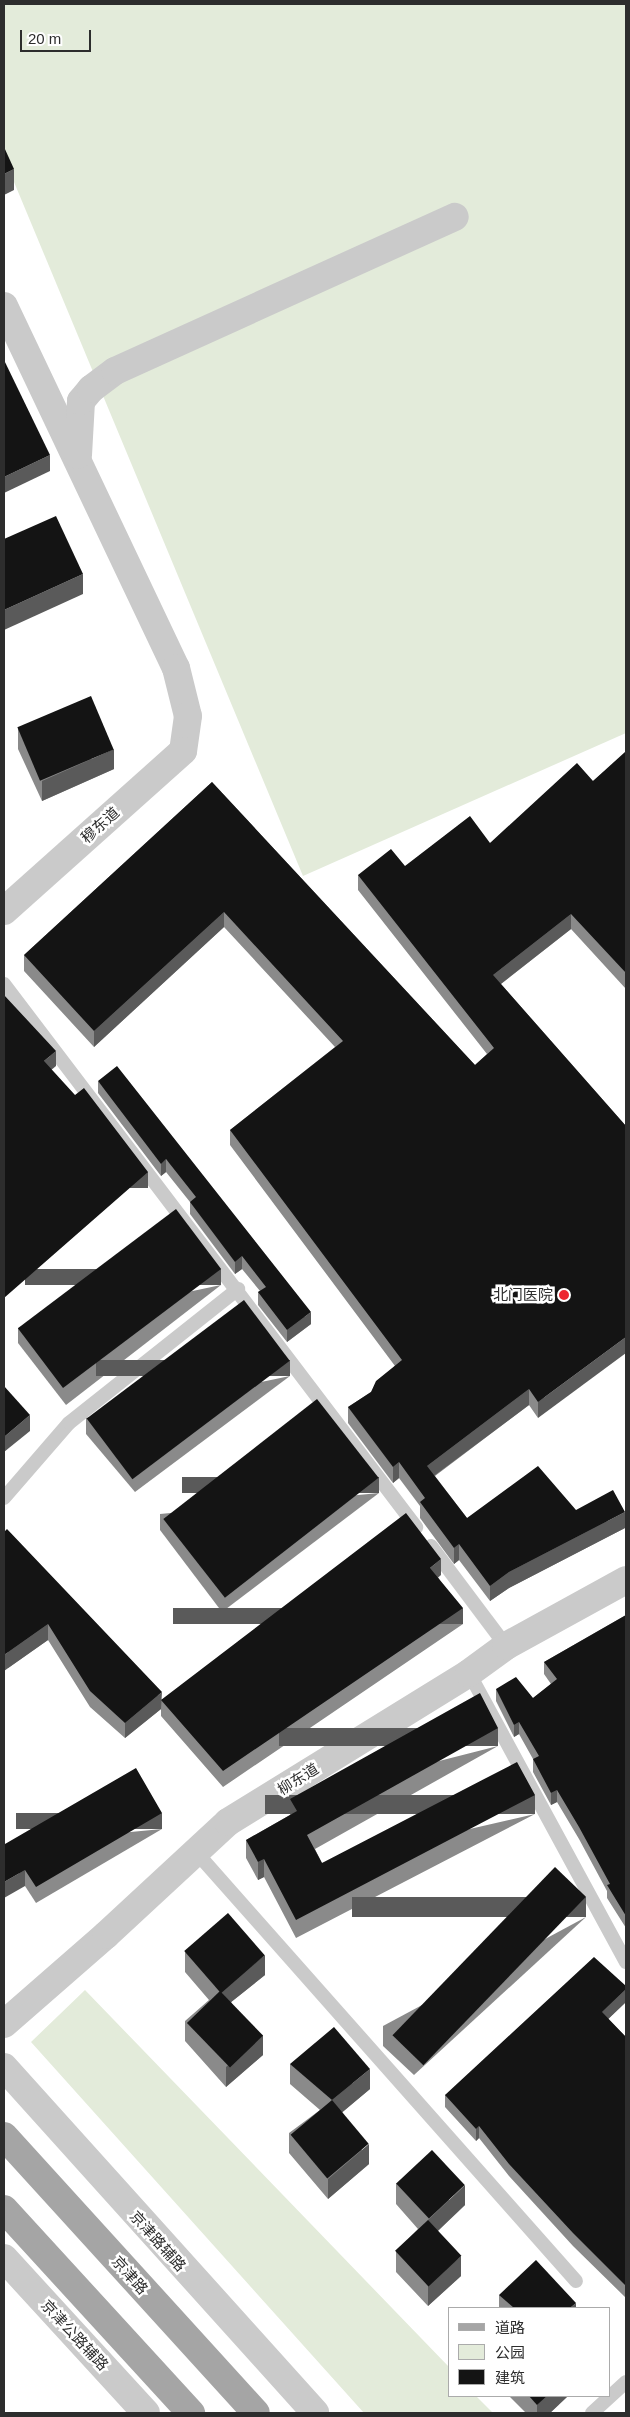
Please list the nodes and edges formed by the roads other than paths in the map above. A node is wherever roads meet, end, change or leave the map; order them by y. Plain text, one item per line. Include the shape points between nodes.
1 (455, 217) dead end
2 (4, 306) edge
3 (78, 461) junction
4 (4, 911) edge
5 (4, 984) edge
6 (238, 1290) junction
7 (4, 1498) edge
8 (626, 1580) edge
9 (506, 1646) junction
10 (469, 1673) junction
11 (196, 1852) junction
12 (626, 1962) edge
13 (4, 2024) edge
14 (4, 2067) edge
15 (4, 2136) edge
16 (4, 2208) edge
17 (4, 2258) edge
18 (576, 2281) dead end
19 (626, 2382) edge
20 (610, 2397) edge
21 (610, 2397) edge
22 (146, 2413) edge
23 (191, 2413) edge
24 (256, 2413) edge
25 (315, 2413) edge
26 (592, 2413) edge

1 - 3 street via 115,371 91,388 81,401
2 - 3 street
3 - 4 street, 穆东道 via 176,668 188,716 188,734 183,751
5 - 6 lane
6 - 7 lane via 69,1423
6 - 9 lane
8 - 9 street, 柳东道
9 - 10 street, 柳东道
10 - 11 street, 柳东道 via 228,1822
10 - 12 lane
11 - 13 street, 柳东道
11 - 18 lane
14 - 25 street, 京津路辅路
15 - 24 main road, 京津路
16 - 23 main road
17 - 22 street, 京津公路辅路
19 - 21 lane
20 - 26 lane

